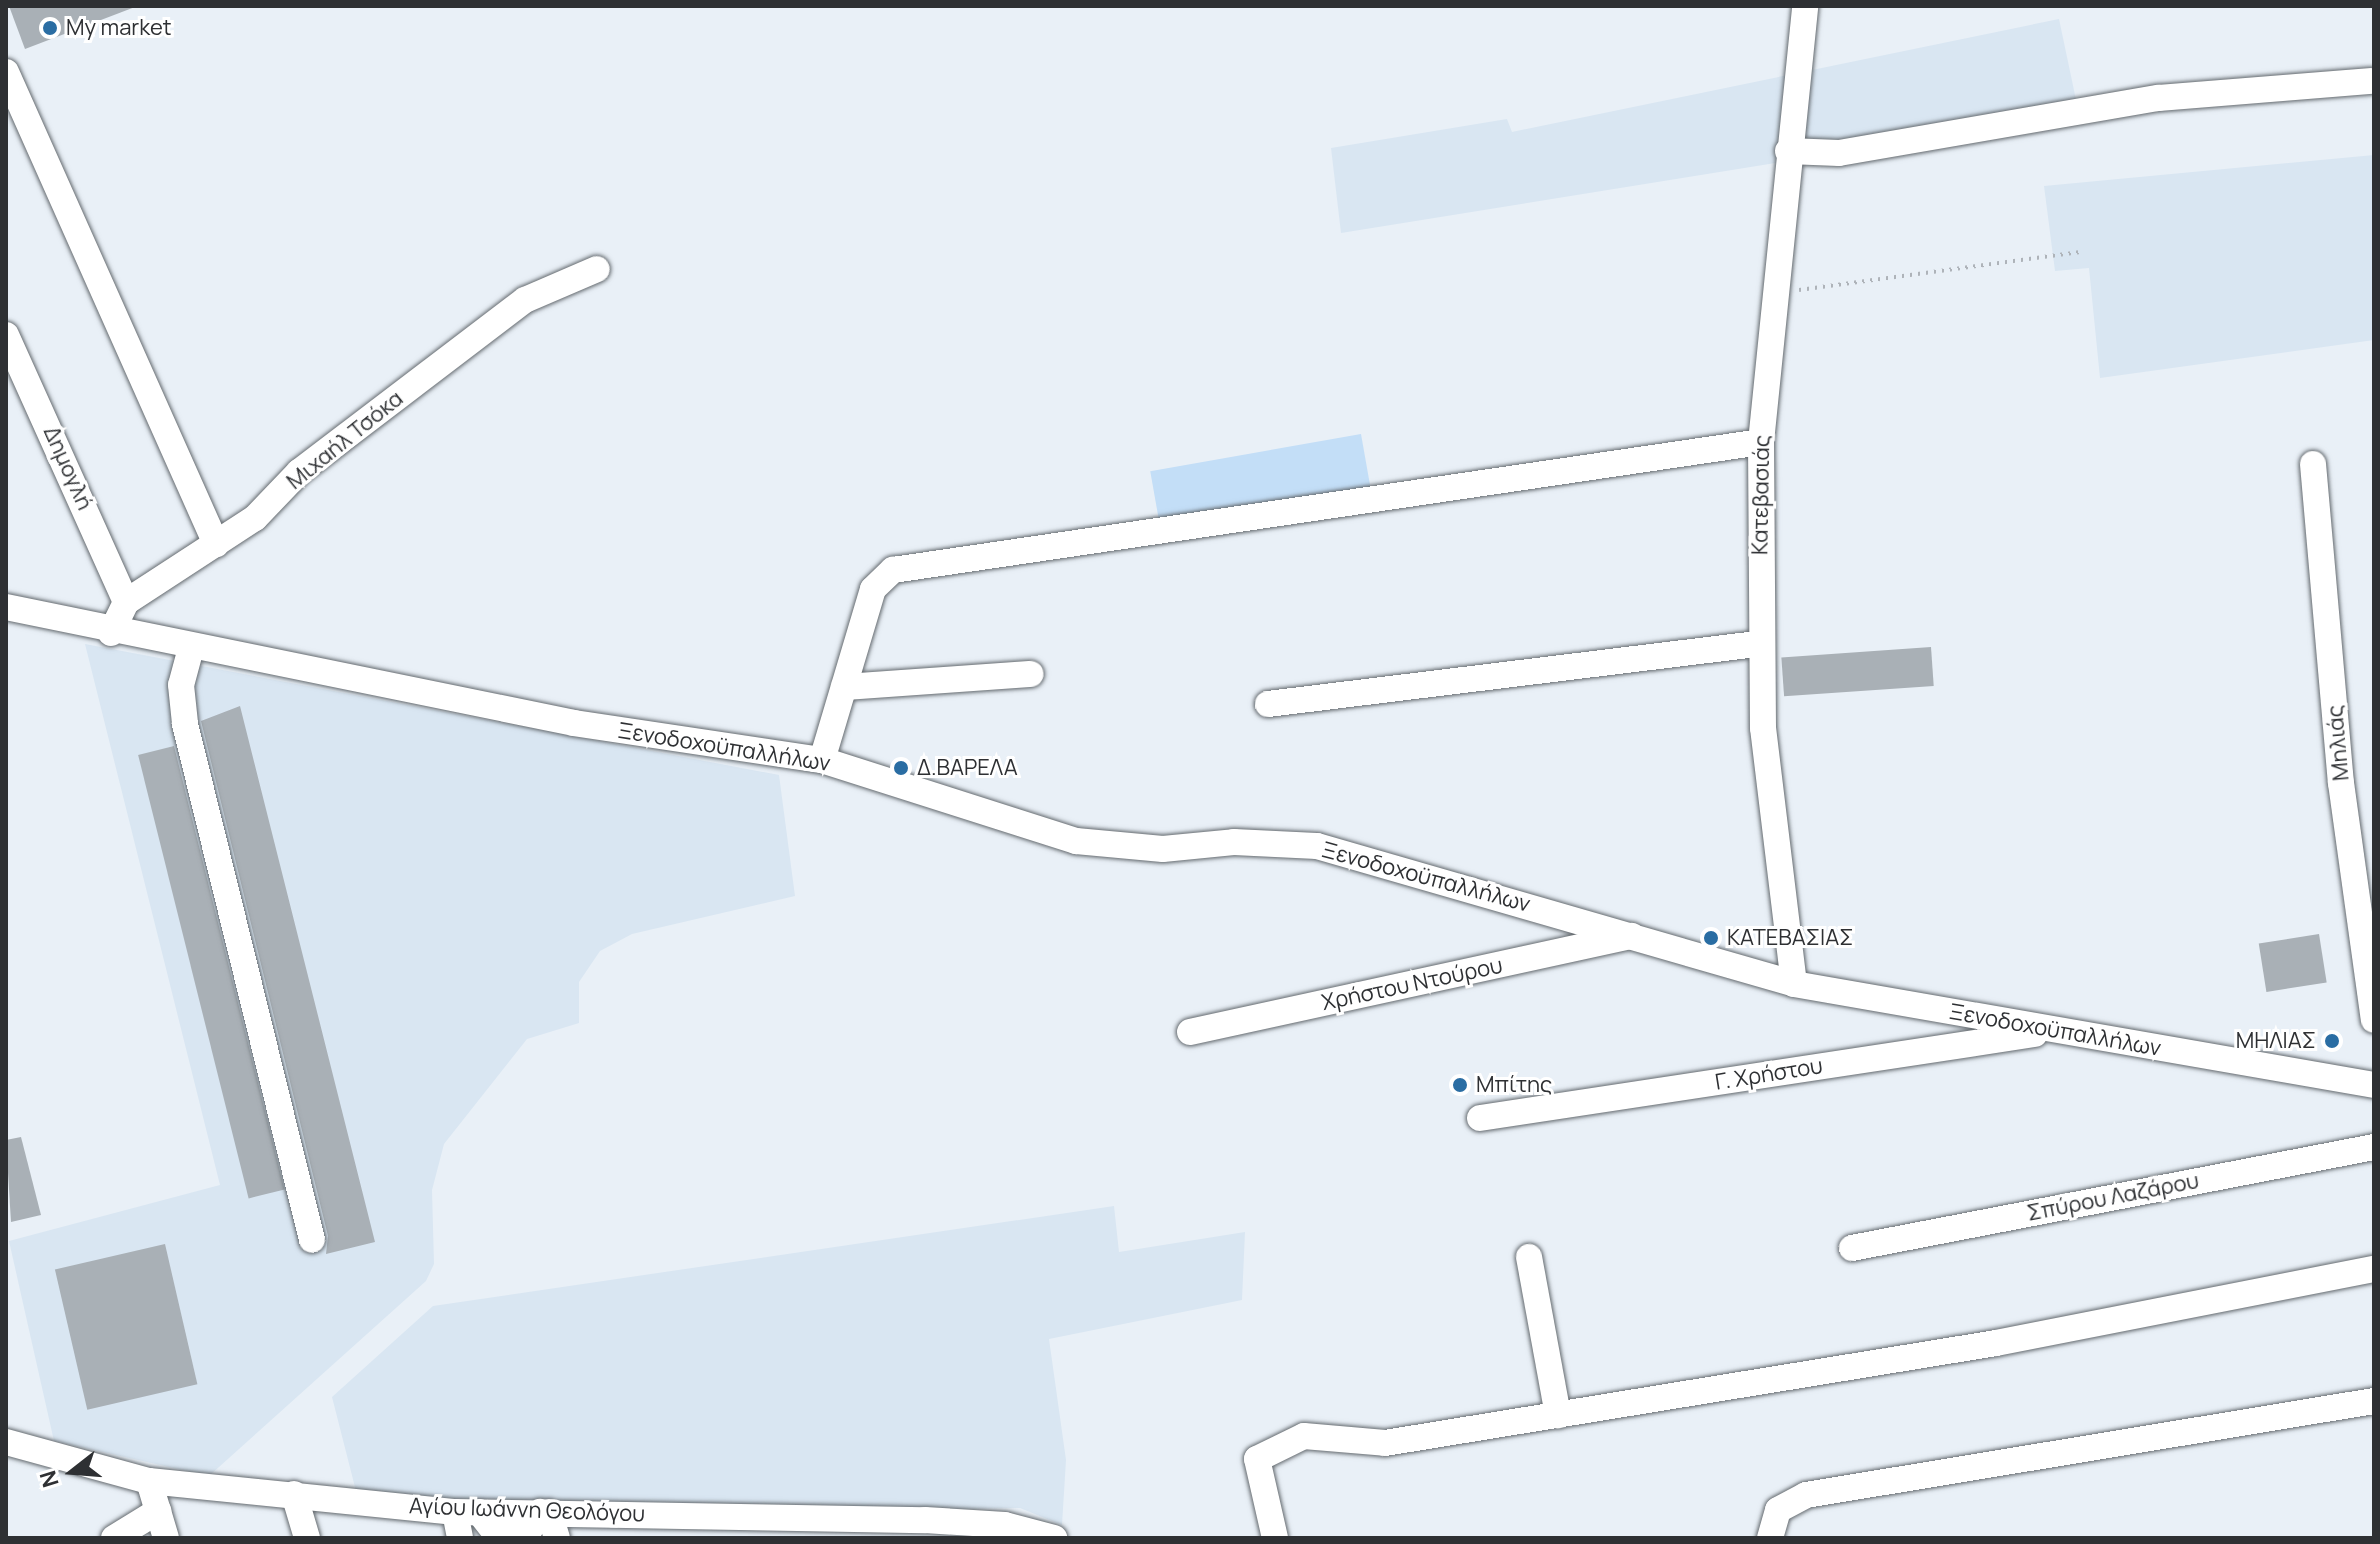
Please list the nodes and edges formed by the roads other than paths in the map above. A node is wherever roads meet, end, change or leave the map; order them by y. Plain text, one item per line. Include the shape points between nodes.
1 (1805, 6) edge
2 (6, 72) edge
3 (2371, 81) dead end
4 (1788, 151) junction
5 (597, 269) dead end
6 (6, 335) edge
7 (1761, 442) junction
8 (2313, 464) dead end
9 (216, 544) junction
10 (126, 602) junction
11 (6, 607) edge
12 (111, 633) junction
13 (1759, 644) junction
14 (191, 648) junction
15 (1031, 674) dead end
16 (844, 687) junction
17 (1268, 704) dead end
18 (822, 760) junction
19 (1634, 935) junction
20 (1794, 984) junction
21 (2374, 1020) edge
22 (2058, 1030) junction
23 (1190, 1032) dead end
24 (2374, 1085) edge
25 (1480, 1118) dead end
26 (2374, 1147) edge
27 (312, 1240) dead end
28 (1852, 1248) dead end
29 (1529, 1257) dead end
30 (2374, 1269) edge
31 (2374, 1401) edge
32 (1558, 1415) junction
33 (6, 1442) edge
34 (149, 1481) junction
35 (294, 1494) junction
36 (158, 1511) junction
37 (467, 1512) junction
38 (545, 1512) junction
39 (922, 1529) edge
40 (114, 1538) edge
41 (166, 1538) edge
42 (307, 1538) edge
43 (460, 1538) edge
44 (557, 1538) edge
45 (1054, 1538) edge
46 (1275, 1538) edge
47 (1770, 1538) edge

1 - 4 street, Κατεβασιάς
2 - 9 street
3 - 4 street via 2159,98 1839,153
4 - 7 street, Κατεβασιάς
5 - 9 street, Μιχαήλ Τσόκα via 525,300
6 - 10 street, Δημογλή
7 - 13 street, Κατεβασιάς
7 - 16 street via 893,570 873,589
8 - 21 street, Μηλιάς via 2341,783
9 - 10 street, Μιχαήλ Τσόκα
10 - 12 street
11 - 12 street, Ξενοδοχοϋπαλλήλων
12 - 14 street, Ξενοδοχοϋπαλλήλων
13 - 17 street
13 - 20 street, Κατεβασιάς
14 - 18 street, Ξενοδοχοϋπαλλήλων via 574,723
14 - 27 street via 181,685 185,724
15 - 16 street
16 - 18 street
18 - 19 street, Ξενοδοχοϋπαλλήλων via 1076,841 1163,849 1234,842 1317,846
19 - 20 street, Ξενοδοχοϋπαλλήλων
19 - 23 street, Χρήστου Ντούρου
20 - 22 street, Ξενοδοχοϋπαλλήλων
22 - 24 street, Ξενοδοχοϋπαλλήλων
22 - 25 street, Γ. Χρήστου
26 - 28 street, Σπύρου Λαζάρου
29 - 32 street
30 - 32 street via 1996,1343
31 - 47 street via 1806,1495 1778,1510
32 - 46 street via 1362,1445 1304,1436 1267,1449 1257,1459 1258,1477
33 - 34 street, Αγίου Ιωάννη Θεολόγου
34 - 35 street, Αγίου Ιωάννη Θεολόγου
34 - 36 street
35 - 37 street, Αγίου Ιωάννη Θεολόγου
35 - 42 street
36 - 40 street
36 - 41 street
37 - 38 street, Αγίου Ιωάννη Θεολόγου
37 - 43 street
38 - 39 street, Αγίου Ιωάννη Θεολόγου
38 - 44 street
39 - 45 street, Αγίου Ιωάννη Θεολόγου via 1005,1525

